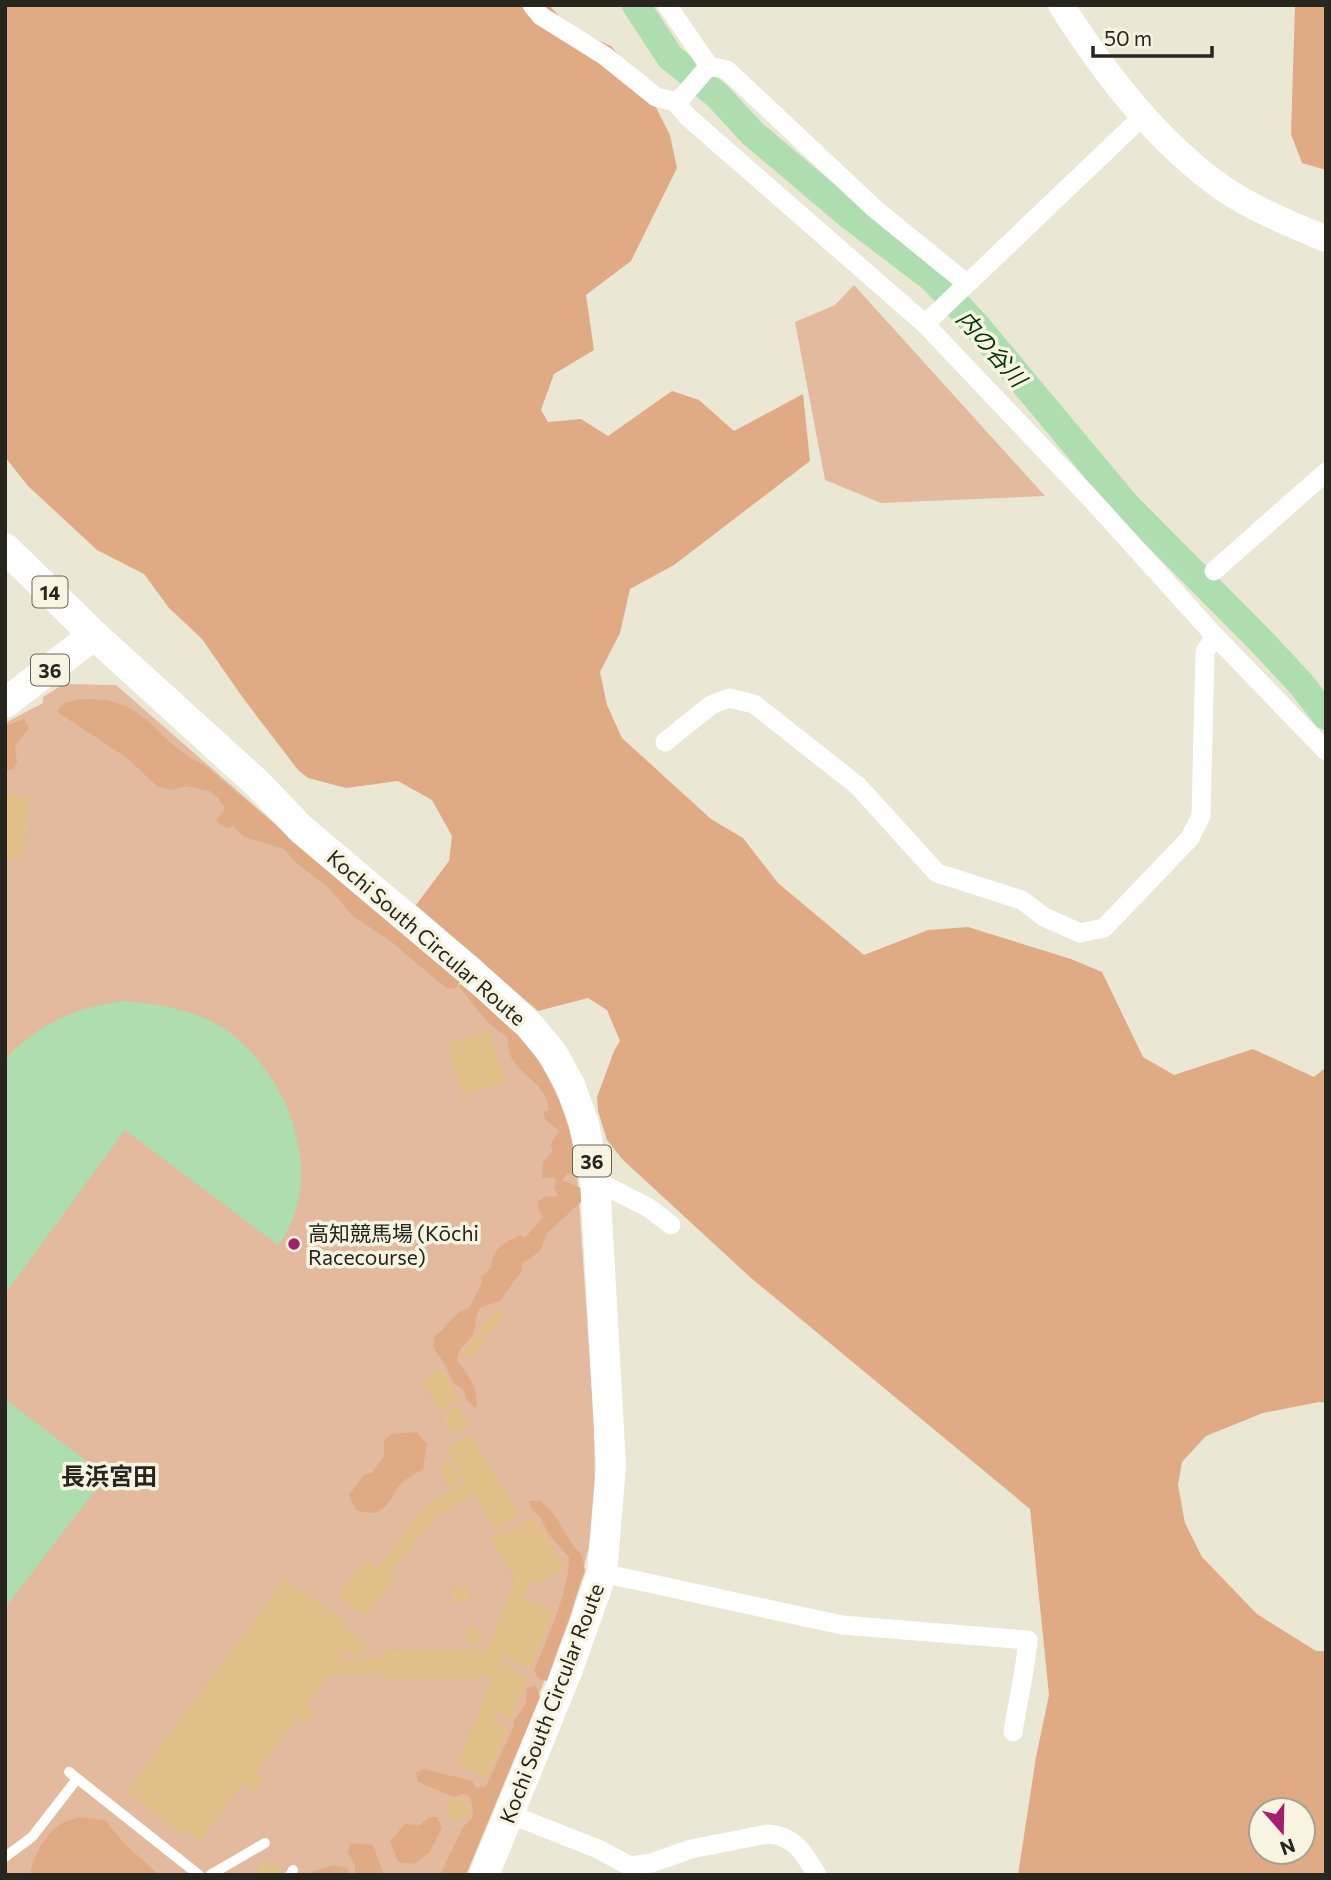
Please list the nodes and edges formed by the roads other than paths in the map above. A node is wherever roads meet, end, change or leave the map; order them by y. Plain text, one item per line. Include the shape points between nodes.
1 (532, 5) edge
2 (1061, 5) edge
3 (675, 8) edge
4 (707, 69) junction
5 (679, 99) junction
6 (1143, 116) junction
7 (1326, 239) edge
8 (963, 285) junction
9 (928, 320) junction
10 (1326, 472) edge
11 (5, 548) edge
12 (1214, 571) dead end
13 (94, 635) junction
14 (1215, 636) junction
15 (5, 703) edge
16 (665, 742) dead end
17 (1326, 751) edge
18 (595, 1181) junction
19 (671, 1226) dead end
20 (602, 1573) junction
21 (1013, 1732) dead end
22 (509, 1814) junction
23 (265, 1843) dead end
24 (5, 1857) edge
25 (200, 1875) edge
26 (210, 1875) edge
27 (484, 1875) edge
28 (817, 1875) edge

1 - 5 street via 656,97
2 - 6 street
3 - 4 street
4 - 5 street
4 - 8 street via 727,70
5 - 9 street via 688,117
6 - 7 street via 1224,189
6 - 8 street
8 - 9 street
9 - 14 street
10 - 12 street
11 - 13 main road, 14
13 - 15 main road, 36
13 - 18 main road, Kochi South Circular Route / 36 via 301,829 529,1025 570,1085 584,1124
14 - 16 street via 1205,652 1201,816 1190,838 1104,928 1080,933 1022,901 937,873 858,786 754,704 729,698 711,705
14 - 17 street
18 - 19 street via 649,1208
18 - 20 main road, Kochi South Circular Route / 36 via 611,1466
20 - 21 street via 842,1625 1028,1640
20 - 22 main road, Kochi South Circular Route / 36 via 569,1669
22 - 27 main road, Kochi South Circular Route / 36
22 - 28 street via 630,1866 691,1849 776,1834 798,1845
23 - 26 lane
24 - 25 lane via 32,1838 73,1775

